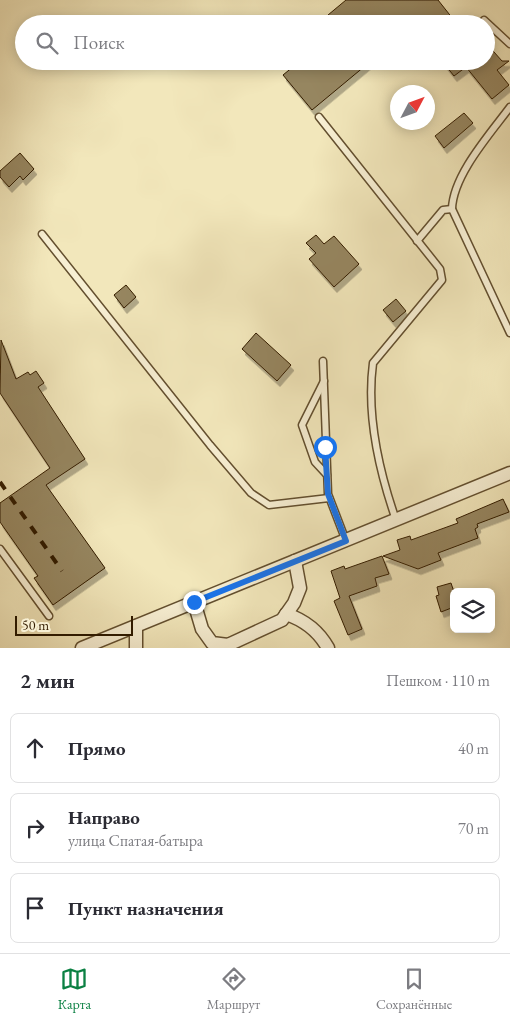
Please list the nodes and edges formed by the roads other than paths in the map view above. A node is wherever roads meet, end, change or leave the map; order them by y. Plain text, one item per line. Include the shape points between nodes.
1 (495, 30) edge
2 (510, 44) edge
3 (510, 107) edge
4 (319, 117) dead end
5 (452, 209) junction
6 (42, 234) dead end
7 (417, 241) junction
8 (510, 333) edge
9 (323, 361) dead end
10 (325, 380) junction
11 (510, 473) edge
12 (327, 475) junction
13 (330, 498) junction
14 (396, 520) junction
15 (346, 541) junction
16 (0, 549) edge
17 (295, 561) junction
18 (194, 602) junction
19 (286, 614) junction
20 (49, 616) dead end
21 (136, 626) junction
22 (82, 648) edge
23 (136, 648) edge
24 (328, 648) edge

1 - 2 lane
3 - 5 lane via 469,164 452,195
4 - 7 lane
5 - 7 lane via 443,210
5 - 8 lane
6 - 13 lane via 252,493 269,504
7 - 14 lane via 440,268 442,280 373,363 371,381 376,448 382,481
9 - 10 lane
10 - 12 lane
10 - 12 lane via 302,425 315,462
11 - 14 street
12 - 13 lane
13 - 15 lane
14 - 15 street
15 - 17 street
16 - 20 lane
17 - 18 street
17 - 19 street via 300,588
18 - 19 street via 202,629 212,643 228,645 282,620
18 - 21 street
19 - 24 street via 304,620
21 - 22 street
21 - 23 street

